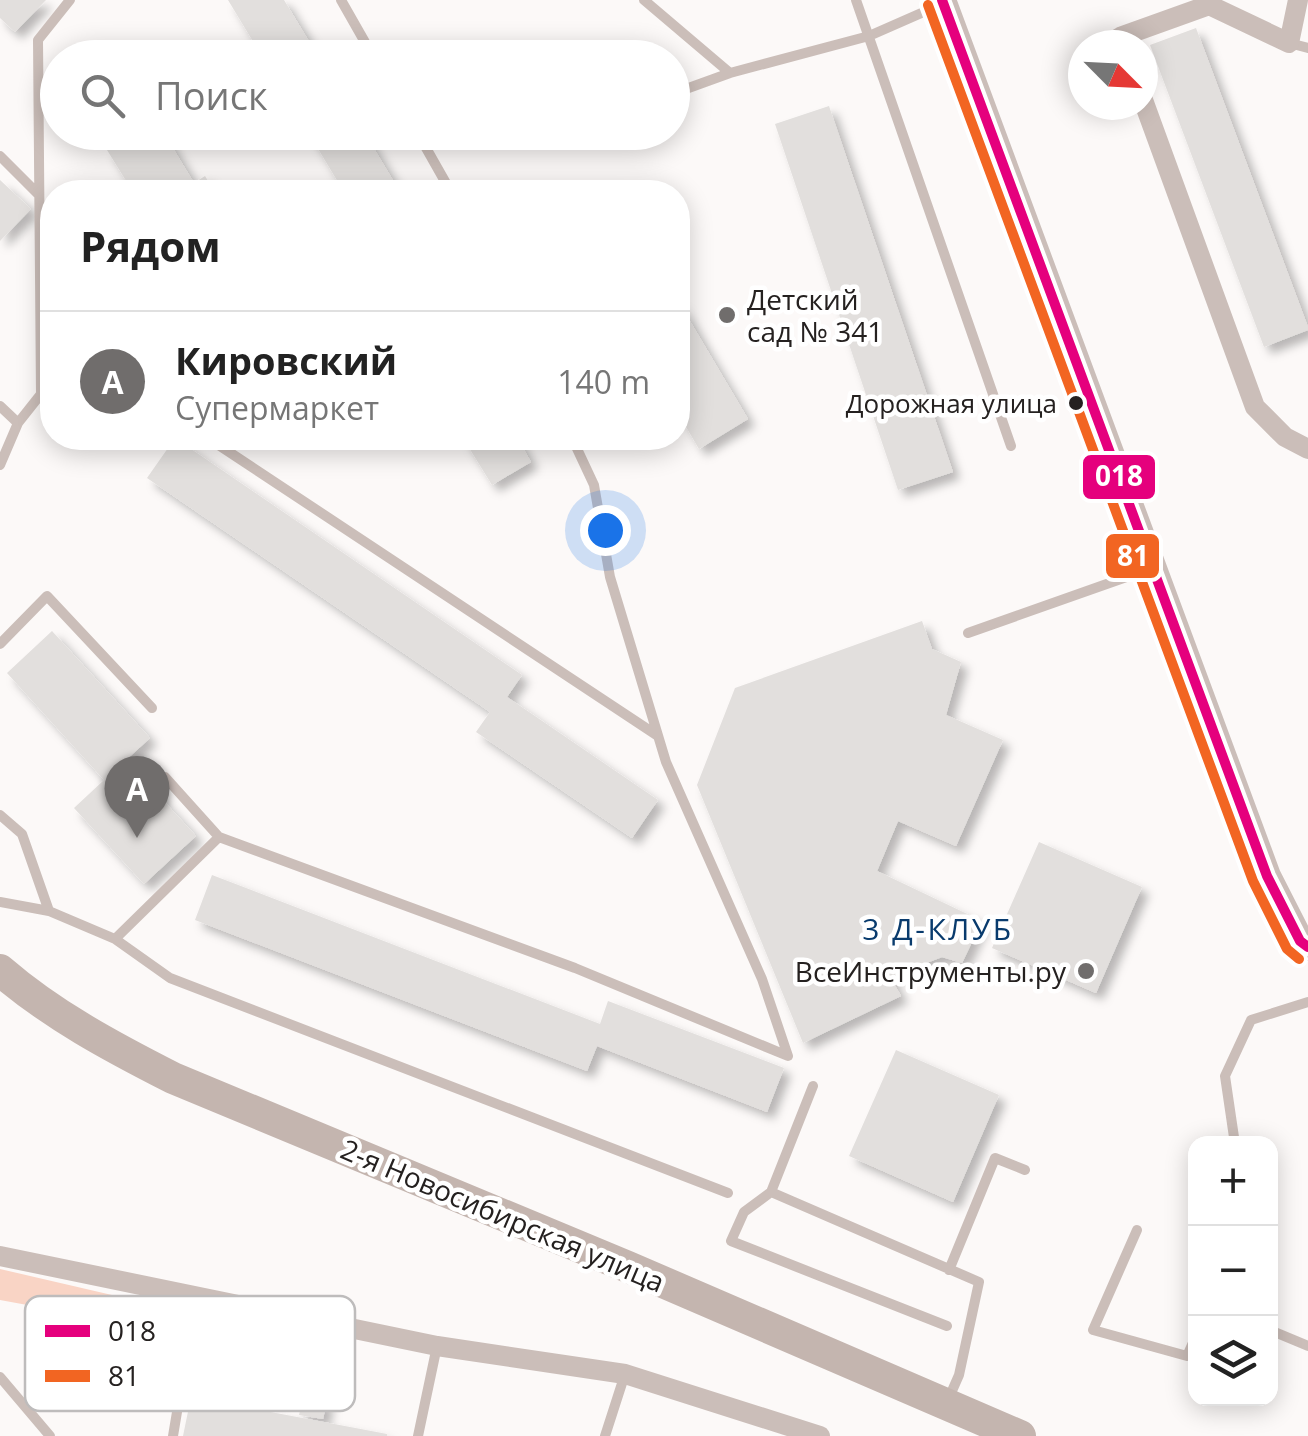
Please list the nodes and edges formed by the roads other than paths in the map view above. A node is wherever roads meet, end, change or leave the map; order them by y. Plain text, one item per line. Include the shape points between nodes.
1 (70, 0) edge
2 (342, 0) edge
3 (644, 0) edge
4 (856, 0) edge
5 (1298, 0) edge
6 (942, 2) edge
7 (1139, 30) edge
8 (869, 36) junction
9 (364, 40) edge
10 (1298, 46) edge
11 (730, 73) junction
12 (690, 87) edge
13 (1150, 120) edge
14 (427, 150) edge
15 (0, 156) edge
16 (444, 180) edge
17 (39, 195) junction
18 (40, 220) edge
19 (40, 402) edge
20 (0, 406) edge
21 (18, 423) junction
22 (1011, 446) dead end
23 (1308, 449) edge
24 (226, 450) edge
25 (578, 450) edge
26 (0, 466) edge
27 (1153, 568) junction
28 (968, 633) dead end
29 (0, 644) edge
30 (152, 708) dead end
31 (659, 737) junction
32 (165, 778) dead end
33 (0, 815) edge
34 (219, 838) junction
35 (0, 902) edge
36 (49, 911) junction
37 (115, 939) junction
38 (1308, 947) edge
39 (0, 970) edge
40 (1308, 1002) edge
41 (813, 1086) dead end
42 (1234, 1136) edge
43 (1025, 1170) dead end
44 (771, 1192) junction
45 (728, 1193) dead end
46 (1137, 1230) dead end
47 (0, 1256) edge
48 (950, 1270) junction
49 (187, 1296) edge
50 (947, 1326) dead end
51 (355, 1330) edge
52 (1278, 1333) edge
53 (436, 1346) junction
54 (1308, 1346) edge
55 (1188, 1354) edge
56 (624, 1374) junction
57 (0, 1377) edge
58 (25, 1406) edge
59 (945, 1406) junction
60 (29, 1411) edge
61 (176, 1411) edge
62 (50, 1436) edge
63 (172, 1436) edge
64 (418, 1436) edge
65 (605, 1436) edge
66 (820, 1436) edge
67 (1020, 1436) edge

1 - 17 lane via 38,40
2 - 9 lane
3 - 11 lane
4 - 8 lane
5 - 10 street
6 - 8 lane
6 - 27 street
7 - 10 street via 1209,5
8 - 11 lane
8 - 22 lane
11 - 12 lane
13 - 23 street via 1254,407
14 - 16 lane
15 - 17 lane
17 - 18 lane
19 - 21 lane
20 - 21 lane
21 - 26 lane
24 - 31 lane
25 - 31 lane via 594,485 610,577
27 - 28 lane
27 - 38 street via 1267,876
29 - 30 lane via 48,596
31 - 34 lane via 788,1056 574,968
32 - 34 lane
33 - 36 lane via 22,834
34 - 37 lane
35 - 36 lane
36 - 37 lane
37 - 45 lane via 170,978
39 - 59 main road, 2-я Новосибирская улица via 53,1011 172,1078
40 - 42 lane via 1252,1020 1225,1076
41 - 44 lane
43 - 48 lane via 996,1158
44 - 48 lane
44 - 50 lane via 744,1212 732,1241
46 - 55 lane via 1093,1330
47 - 49 street
48 - 59 lane via 978,1282
51 - 53 street
52 - 54 lane
53 - 56 street
53 - 64 lane
56 - 65 lane
56 - 66 street
57 - 58 lane
59 - 67 main road, 2-я Новосибирская улица
60 - 62 lane
61 - 63 lane

